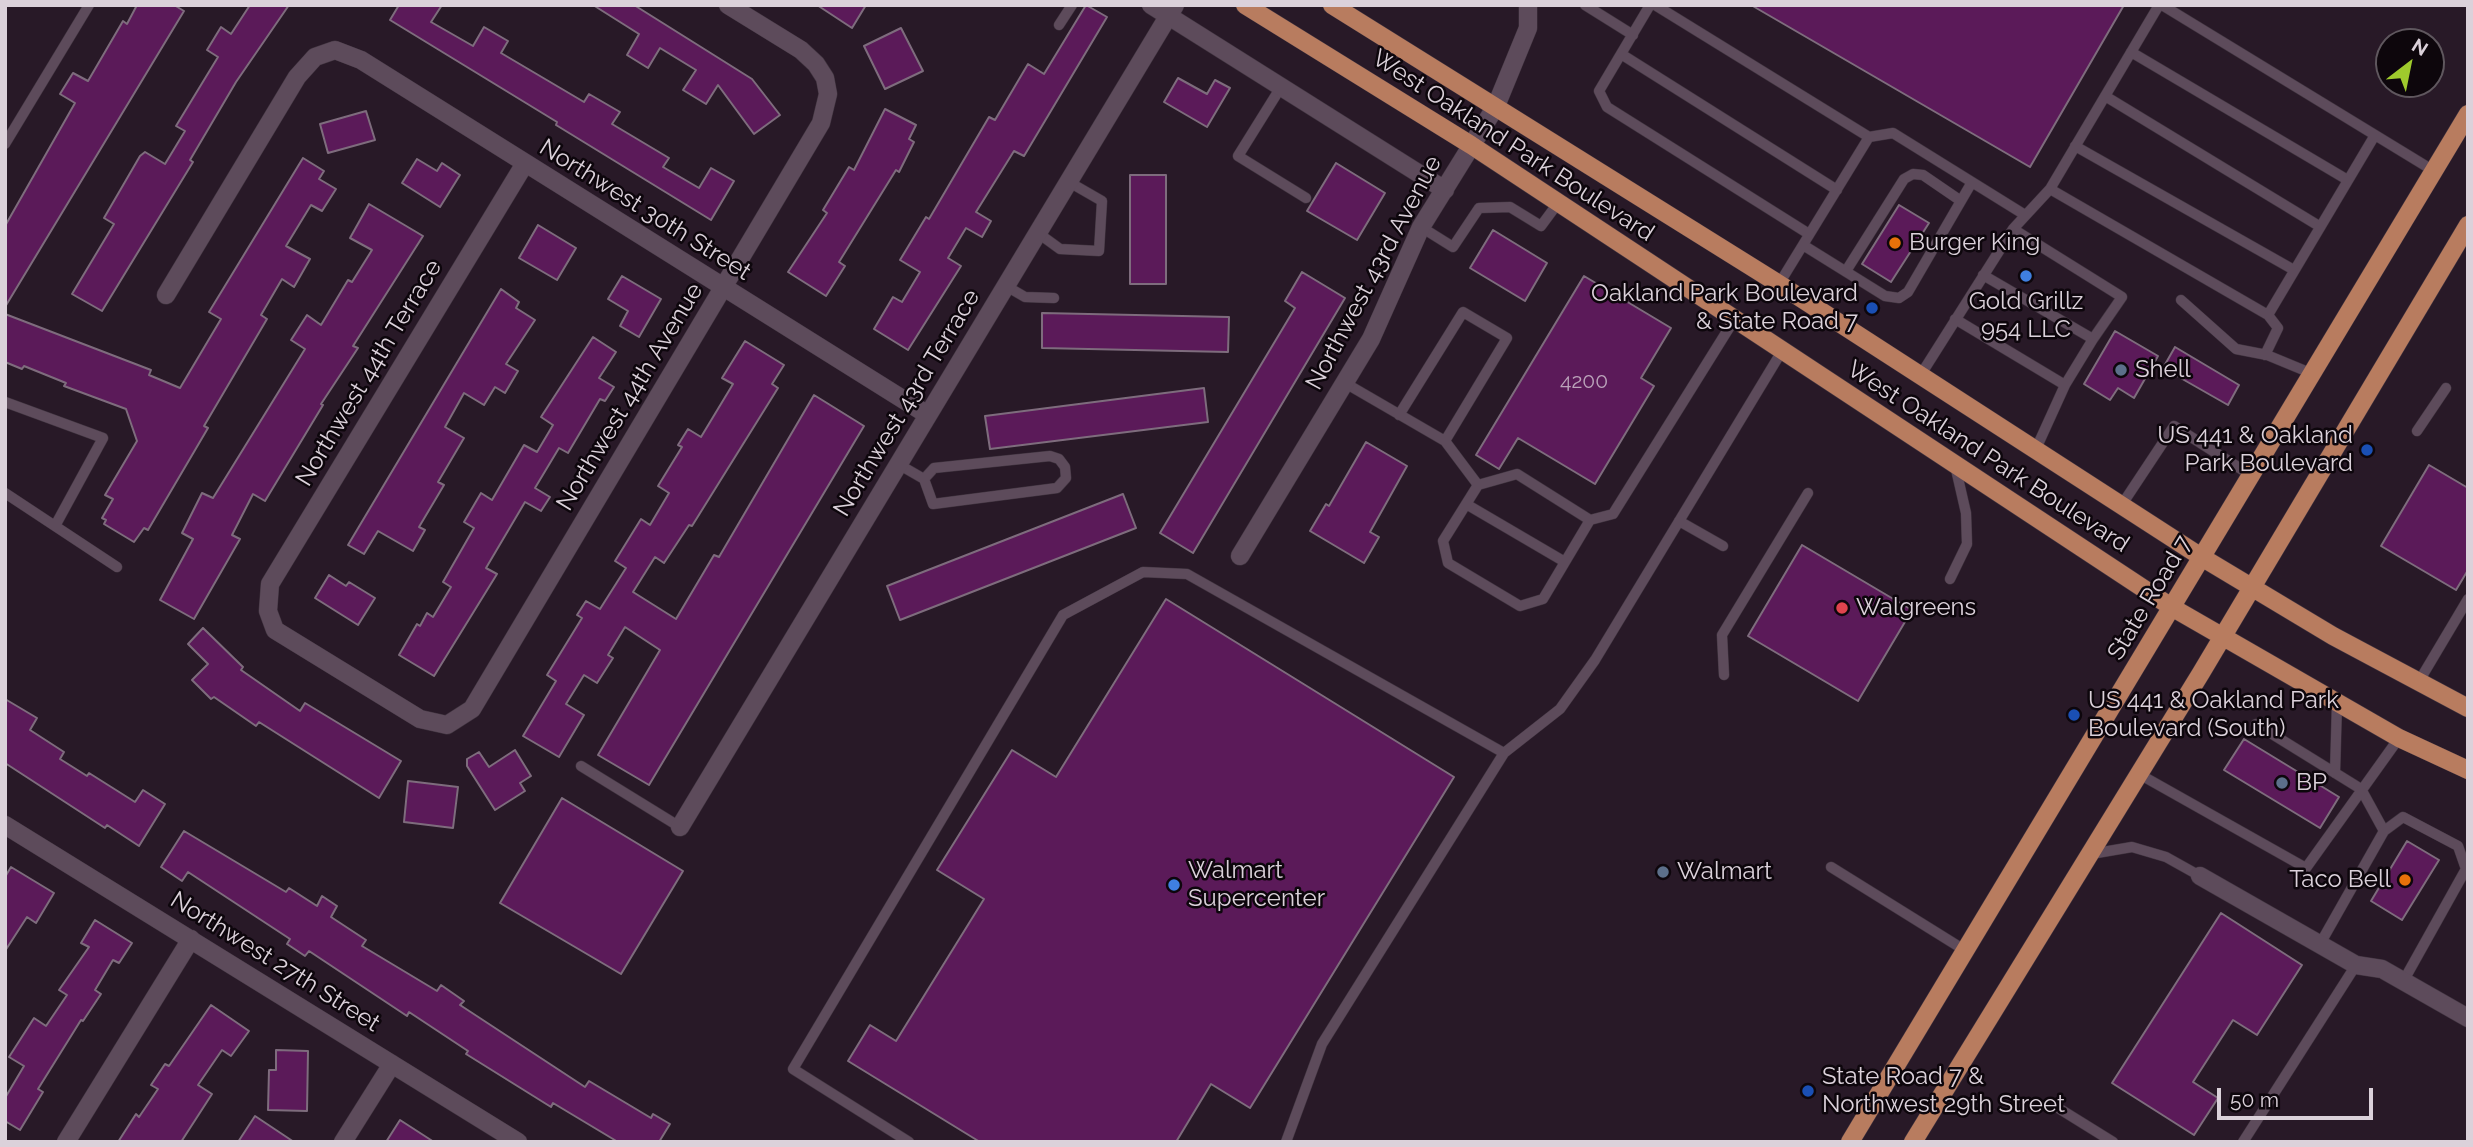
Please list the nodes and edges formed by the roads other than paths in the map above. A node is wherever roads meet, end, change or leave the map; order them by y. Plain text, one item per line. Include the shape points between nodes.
1 (89, 5) edge
2 (728, 5) edge
3 (1072, 5) edge
4 (1151, 5) edge
5 (1245, 5) edge
6 (1332, 5) edge
7 (1528, 5) edge
8 (1585, 5) edge
9 (1652, 5) edge
10 (2161, 5) edge
11 (1172, 10) edge
12 (1059, 25) dead end
13 (1633, 35) junction
14 (2131, 52) junction
15 (1621, 54) junction
16 (1281, 87) junction
17 (2105, 96) junction
18 (1496, 106) junction
19 (2468, 114) edge
20 (2375, 135) junction
21 (1869, 137) junction
22 (5, 144) edge
23 (1471, 145) junction
24 (2075, 146) junction
25 (524, 164) junction
26 (2434, 171) junction
27 (2346, 179) junction
28 (1069, 182) junction
29 (1972, 182) junction
30 (2050, 189) junction
31 (1445, 190) junction
32 (1837, 190) junction
33 (1306, 198) dead end
34 (1961, 201) junction
35 (1559, 203) junction
36 (2025, 215) junction
37 (2468, 225) edge
38 (2319, 226) junction
39 (1421, 227) junction
40 (2012, 229) junction
41 (1038, 233) junction
42 (1809, 234) junction
43 (1803, 245) junction
44 (2294, 270) junction
45 (1846, 271) junction
46 (1983, 275) junction
47 (1779, 284) junction
48 (1006, 286) junction
49 (724, 288) junction
50 (166, 295) dead end
51 (1054, 298) dead end
52 (2180, 300) dead end
53 (2268, 315) junction
54 (1955, 319) junction
55 (1734, 320) junction
56 (2094, 339) junction
57 (1782, 351) junction
58 (2265, 355) junction
59 (2313, 374) junction
60 (1920, 376) junction
61 (1345, 383) junction
62 (2065, 385) junction
63 (2446, 388) dead end
64 (5, 402) edge
65 (928, 415) junction
66 (1399, 415) junction
67 (2417, 431) dead end
68 (1445, 441) junction
69 (2035, 451) junction
70 (898, 464) junction
71 (1955, 465) junction
72 (2252, 476) junction
73 (924, 479) junction
74 (1478, 485) junction
75 (5, 493) edge
76 (1808, 493) dead end
77 (1466, 504) junction
78 (2121, 506) junction
79 (1590, 520) junction
80 (1679, 521) junction
81 (55, 526) junction
82 (1723, 546) dead end
83 (1240, 556) dead end
84 (2203, 558) junction
85 (1565, 562) junction
86 (117, 567) dead end
87 (1950, 579) dead end
88 (2251, 588) junction
89 (2468, 599) edge
90 (2173, 608) junction
91 (2222, 638) junction
92 (1724, 675) dead end
93 (2418, 683) junction
94 (2337, 703) junction
95 (2468, 708) edge
96 (2256, 724) dead end
97 (447, 725) joint
98 (2399, 738) junction
99 (1504, 753) junction
100 (581, 766) dead end
101 (2468, 771) edge
102 (2139, 774) junction
103 (2336, 774) junction
104 (2361, 789) junction
105 (5, 825) edge
106 (680, 827) joint
107 (2384, 831) junction
108 (2091, 854) junction
109 (1831, 867) dead end
110 (2200, 876) joint
111 (191, 939) junction
112 (2319, 944) junction
113 (1966, 951) junction
114 (2356, 965) junction
115 (2404, 980) junction
116 (2468, 1018) edge
117 (392, 1064) junction
118 (2055, 1106) dead end
119 (66, 1142) edge
120 (343, 1142) edge
121 (518, 1142) edge
122 (909, 1142) edge
123 (1286, 1142) edge
124 (1850, 1142) edge
125 (1913, 1142) edge
126 (2113, 1142) edge
127 (2243, 1142) edge

1 - 22 lane
2 - 49 street, Northwest 44th Avenue via 801,50 825,78 828,94 821,123
3 - 12 lane
4 - 11 street
5 - 23 main road, West Oakland Park Boulevard
6 - 18 main road, West Oakland Park Boulevard
7 - 18 street, Northwest 43rd Avenue via 1524,41
8 - 13 lane
9 - 13 lane
9 - 21 lane
10 - 14 lane
10 - 20 lane
11 - 16 street
11 - 28 street, Northwest 43rd Terrace
13 - 15 lane
14 - 17 lane
14 - 27 lane
15 - 32 lane
15 - 42 lane via 1599,91 1607,107
16 - 31 street
16 - 33 lane via 1238,156
17 - 24 lane
17 - 38 lane
18 - 23 street, Northwest 43rd Avenue
18 - 47 main road, West Oakland Park Boulevard
19 - 26 main road, State Road 7
20 - 26 lane
20 - 27 lane
21 - 29 lane via 1893,133
21 - 32 lane
23 - 31 street, Northwest 43rd Avenue
23 - 35 main road, West Oakland Park Boulevard
24 - 30 lane
24 - 44 lane
25 - 49 street, Northwest 30th Street
25 - 50 street, Northwest 30th Street via 361,60 335,50 315,57 297,77
25 - 97 street, Northwest 44th Terrace via 270,584 268,611 275,630 420,719
26 - 59 main road, State Road 7
27 - 38 lane
28 - 41 street, Northwest 43rd Terrace
28 - 41 lane via 1102,201 1099,251 1060,249
29 - 34 lane
29 - 36 lane
30 - 36 lane
30 - 53 lane
31 - 39 street, Northwest 43rd Avenue
32 - 42 lane
34 - 45 lane via 1923,175 1904,178
34 - 45 lane via 1908,292 1899,298 1885,296
35 - 39 lane via 1541,226 1510,207 1479,208 1453,247
35 - 55 main road, West Oakland Park Boulevard
36 - 40 lane
37 - 88 main road
38 - 44 lane
39 - 61 street, Northwest 43rd Avenue via 1371,339
40 - 46 lane
40 - 56 lane via 2122,296
41 - 48 street, Northwest 43rd Terrace
42 - 43 lane
43 - 45 lane
43 - 47 lane
44 - 53 lane
46 - 54 lane
46 - 56 lane
47 - 60 main road, West Oakland Park Boulevard
48 - 51 lane via 1025,297
48 - 65 street, Northwest 43rd Terrace
49 - 65 street, Northwest 30th Street
49 - 97 street, Northwest 44th Avenue via 472,709
52 - 58 lane via 2236,349
53 - 58 lane via 2278,328
54 - 60 lane
54 - 62 lane
55 - 57 main road, West Oakland Park Boulevard
55 - 79 lane via 1614,514
56 - 62 lane
57 - 71 main road, West Oakland Park Boulevard
57 - 80 lane
58 - 59 lane
59 - 72 main road, State Road 7
60 - 69 main road, West Oakland Park Boulevard
61 - 66 lane
61 - 83 street, Northwest 43rd Avenue
62 - 69 lane
63 - 67 lane
64 - 81 lane via 103,438
65 - 70 street, Northwest 43rd Terrace
66 - 68 lane
66 - 68 lane via 1463,312 1507,338
68 - 74 lane
69 - 78 main road, West Oakland Park Boulevard
70 - 73 lane
70 - 106 street, Northwest 43rd Terrace
71 - 87 lane via 1966,513 1967,544
71 - 90 main road, West Oakland Park Boulevard
72 - 78 lane via 2174,426
72 - 84 main road, State Road 7
73 - 73 lane via 933,503 1057,488 1066,478 1065,467 1050,456 934,468
74 - 77 lane
74 - 79 lane via 1517,474
75 - 81 lane
76 - 92 lane via 1722,635
77 - 85 lane
77 - 85 lane via 1443,541 1448,563 1520,606 1543,599
78 - 84 main road, West Oakland Park Boulevard
79 - 85 lane
80 - 82 lane
80 - 99 lane via 1560,709
81 - 86 lane
84 - 88 main road, West Oakland Park Boulevard
84 - 90 main road, State Road 7
88 - 91 main road
88 - 93 main road, West Oakland Park Boulevard
89 - 93 lane
90 - 91 main road, West Oakland Park Boulevard
90 - 113 main road, State Road 7
91 - 94 main road, West Oakland Park Boulevard
91 - 102 main road
93 - 95 main road, West Oakland Park Boulevard
94 - 98 main road, West Oakland Park Boulevard
94 - 103 lane
96 - 103 lane
98 - 101 main road, West Oakland Park Boulevard
98 - 104 lane
99 - 122 lane via 1187,574 1143,572 1063,615 793,1069
99 - 123 lane via 1322,1044
100 - 106 lane
102 - 104 lane via 2306,868
102 - 108 main road
103 - 104 lane
104 - 107 lane
105 - 111 street, Northwest 27th Street
107 - 112 lane
107 - 115 lane via 2403,817 2458,846 2466,869
108 - 110 lane via 2132,847 2166,857
108 - 125 main road
109 - 113 lane
110 - 112 street
111 - 117 street, Northwest 27th Street
111 - 119 street
112 - 114 street
113 - 124 main road, State Road 7
114 - 115 street via 2382,969
114 - 127 lane
115 - 116 street
117 - 120 street
117 - 121 street, Northwest 27th Street
118 - 126 lane

